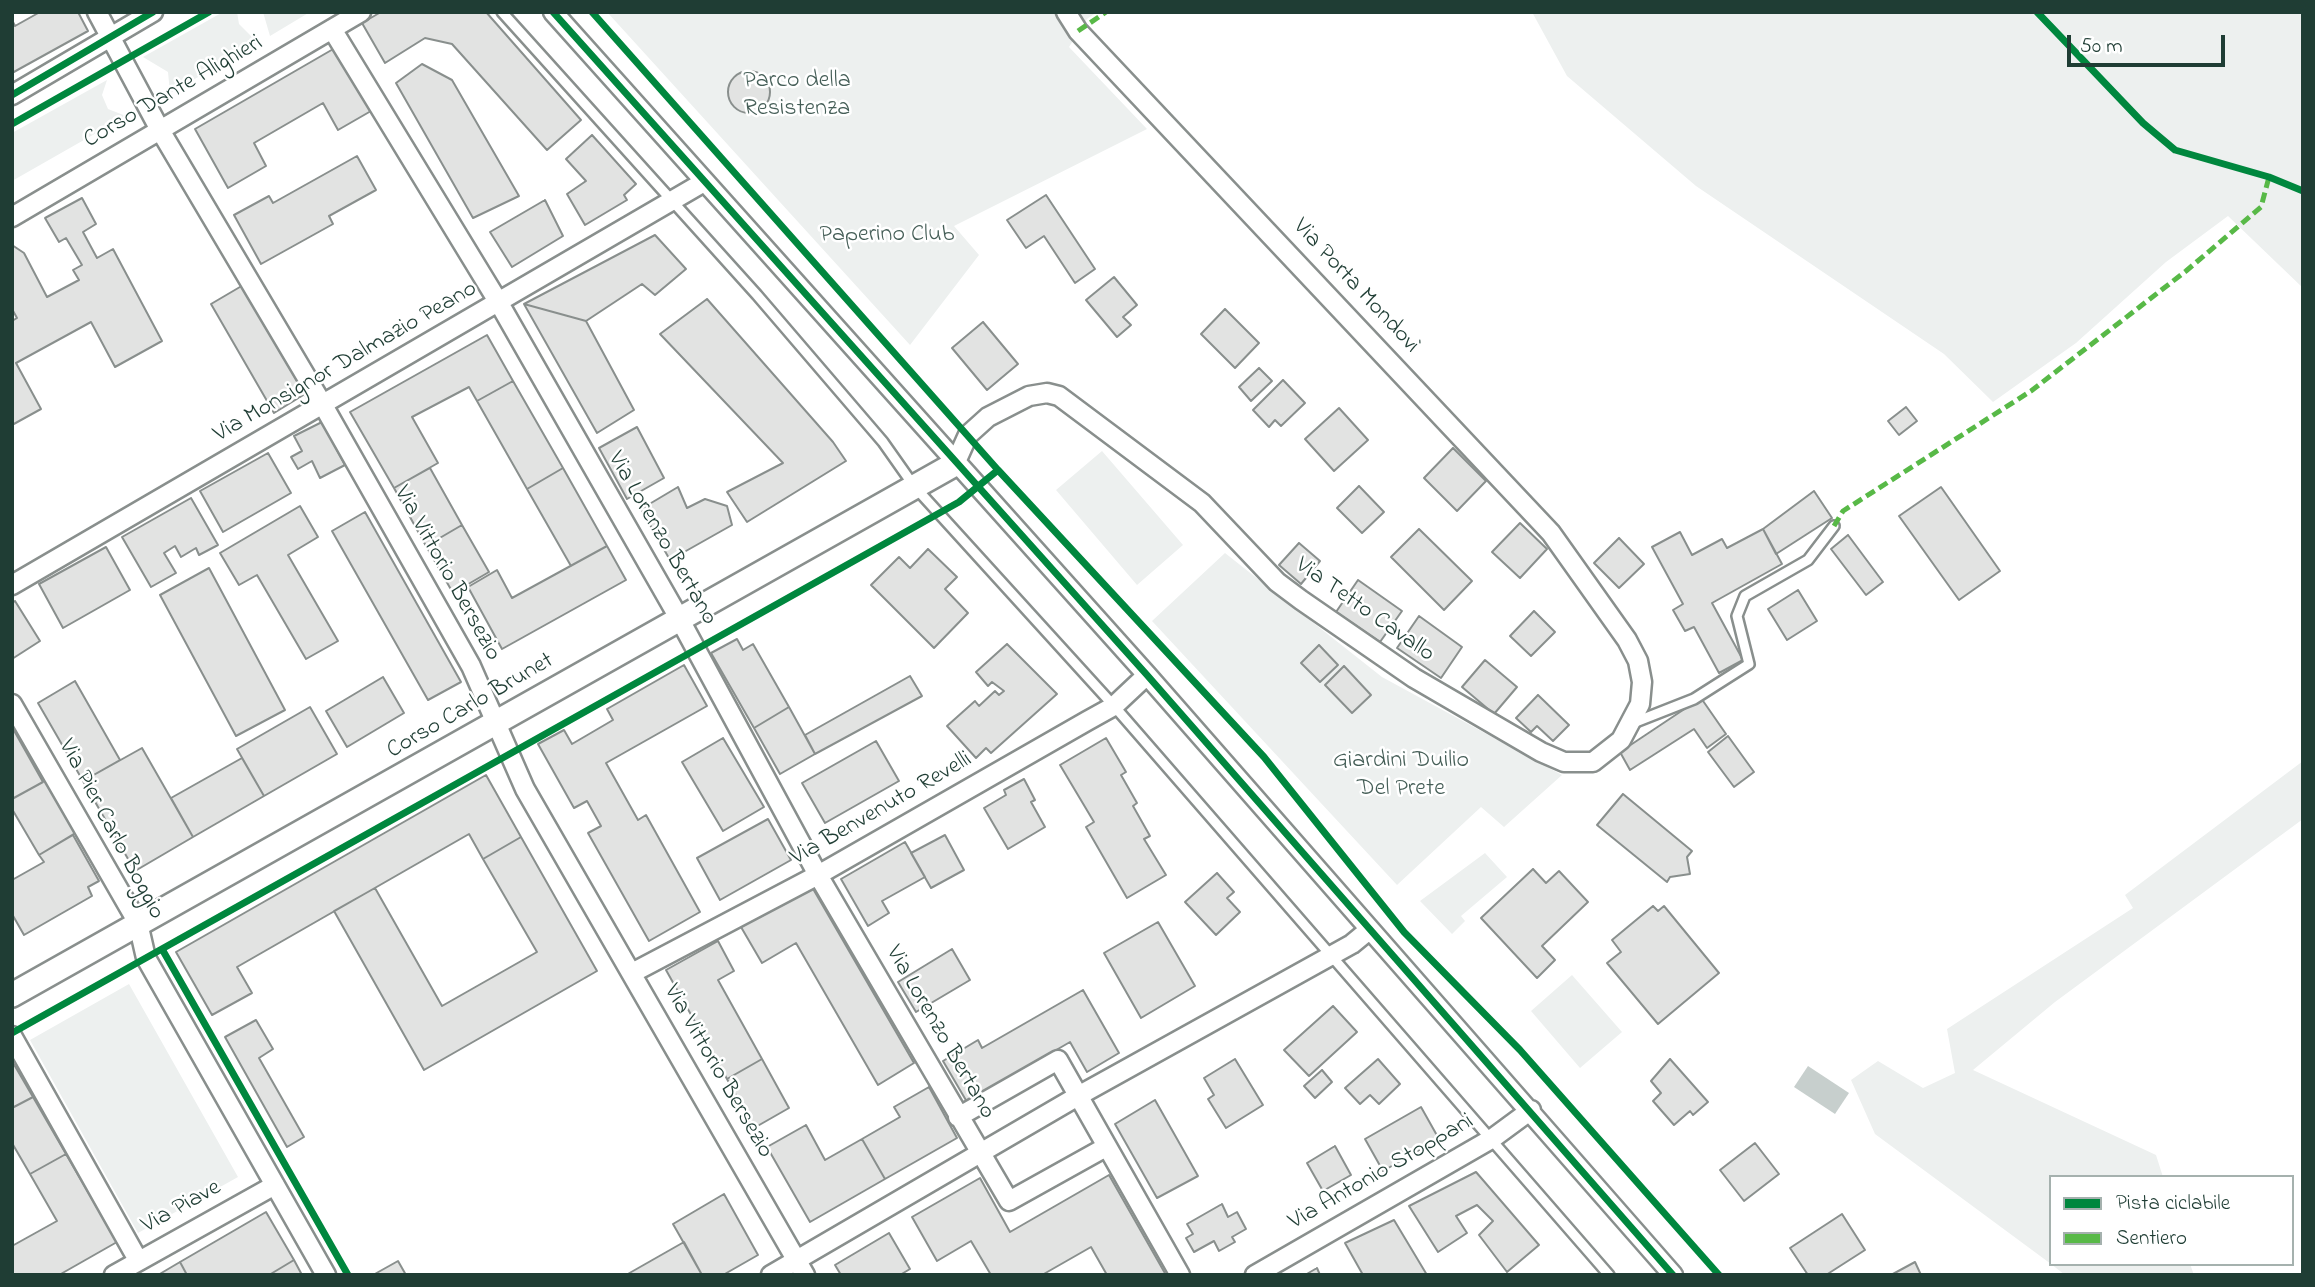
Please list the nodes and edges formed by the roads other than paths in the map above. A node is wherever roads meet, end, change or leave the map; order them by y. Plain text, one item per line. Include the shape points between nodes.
1 (97, 12) edge
2 (153, 12) edge
3 (361, 12) edge
4 (502, 12) edge
5 (553, 12) edge
6 (1066, 12) edge
7 (332, 29) junction
8 (111, 37) junction
9 (12, 94) edge
10 (160, 130) junction
11 (704, 182) junction
12 (671, 202) junction
13 (12, 217) edge
14 (499, 303) junction
15 (323, 405) junction
16 (955, 464) junction
17 (914, 486) junction
18 (1834, 527) dead end
19 (12, 585) edge
20 (1601, 603) joint
21 (679, 618) junction
22 (1147, 675) junction
23 (12, 704) edge
24 (1114, 706) junction
25 (495, 724) junction
26 (1631, 724) junction
27 (818, 875) junction
28 (138, 923) junction
29 (1368, 930) junction
30 (1330, 957) junction
31 (632, 973) junction
32 (12, 995) edge
33 (12, 1036) edge
34 (1078, 1096) junction
35 (1531, 1110) junction
36 (958, 1117) junction
37 (1493, 1138) junction
38 (1107, 1147) junction
39 (980, 1152) junction
40 (275, 1185) junction
41 (138, 1260) junction
42 (801, 1268) edge
43 (114, 1275) edge
44 (326, 1275) edge
45 (771, 1275) edge
46 (1180, 1275) edge
47 (1255, 1275) edge
48 (1609, 1275) edge
49 (1673, 1275) edge

1 - 8 street, Via Vittorio Bersezio
2 - 8 street
3 - 7 street, Corso Dante Alighieri
4 - 12 lane
5 - 11 street
6 - 20 street, Via Porta Mondovì via 1527,506
7 - 10 street, Corso Dante Alighieri
7 - 14 street, Via Lorenzo Bertano
8 - 9 street
8 - 10 street, Via Vittorio Bersezio
10 - 13 street, Corso Dante Alighieri
10 - 15 street, Via Vittorio Bersezio
11 - 12 street, Via Monsignor Dalmazio Peano
11 - 16 street
12 - 14 street, Via Monsignor Dalmazio Peano
12 - 17 lane via 757,295
14 - 15 street, Via Monsignor Dalmazio Peano
14 - 21 street, Via Lorenzo Bertano
15 - 19 street, Via Monsignor Dalmazio Peano
15 - 25 street, Via Vittorio Bersezio via 471,666
16 - 17 street, Corso Carlo Brunet
16 - 22 street
16 - 26 street, Via Tetto Cavallo via 968,435 988,417 1028,396 1059,396 1202,503 1277,582 1311,608 1501,730 1541,752 1579,763 1606,754
17 - 21 street, Corso Carlo Brunet
17 - 24 lane
18 - 26 lane via 1808,560 1745,596 1737,616 1749,664 1694,699
20 - 26 street, Via Tetto Cavallo via 1638,661 1640,704
21 - 25 street, Corso Carlo Brunet
21 - 27 street, Via Lorenzo Bertano
22 - 24 street, Via Benvenuto Revelli
22 - 29 street
23 - 28 street, Via Pier Carlo Boggio
24 - 27 street, Via Benvenuto Revelli
24 - 30 lane
25 - 28 street, Corso Carlo Brunet
25 - 31 street, Via Vittorio Bersezio via 526,789
27 - 31 street, Via Benvenuto Revelli
27 - 36 street, Via Lorenzo Bertano
28 - 32 street, Corso Carlo Brunet
28 - 40 street, Via Pier Carlo Boggio via 146,958
29 - 30 street
29 - 35 street
30 - 34 street
30 - 37 lane
31 - 42 street, Via Vittorio Bersezio
33 - 41 street
34 - 36 street via 1059,1060
34 - 38 street
34 - 39 street
35 - 37 street, Via Antonio Stoppani
35 - 49 street
36 - 39 street, Via Lorenzo Bertano
37 - 47 street, Via Antonio Stoppani
37 - 48 lane
38 - 39 street, Via Lorenzo Bertano via 1009,1201
38 - 46 street
39 - 42 street
40 - 41 street, Via Piave
40 - 44 street, Via Pier Carlo Boggio
41 - 43 street, Via Piave
42 - 45 street

